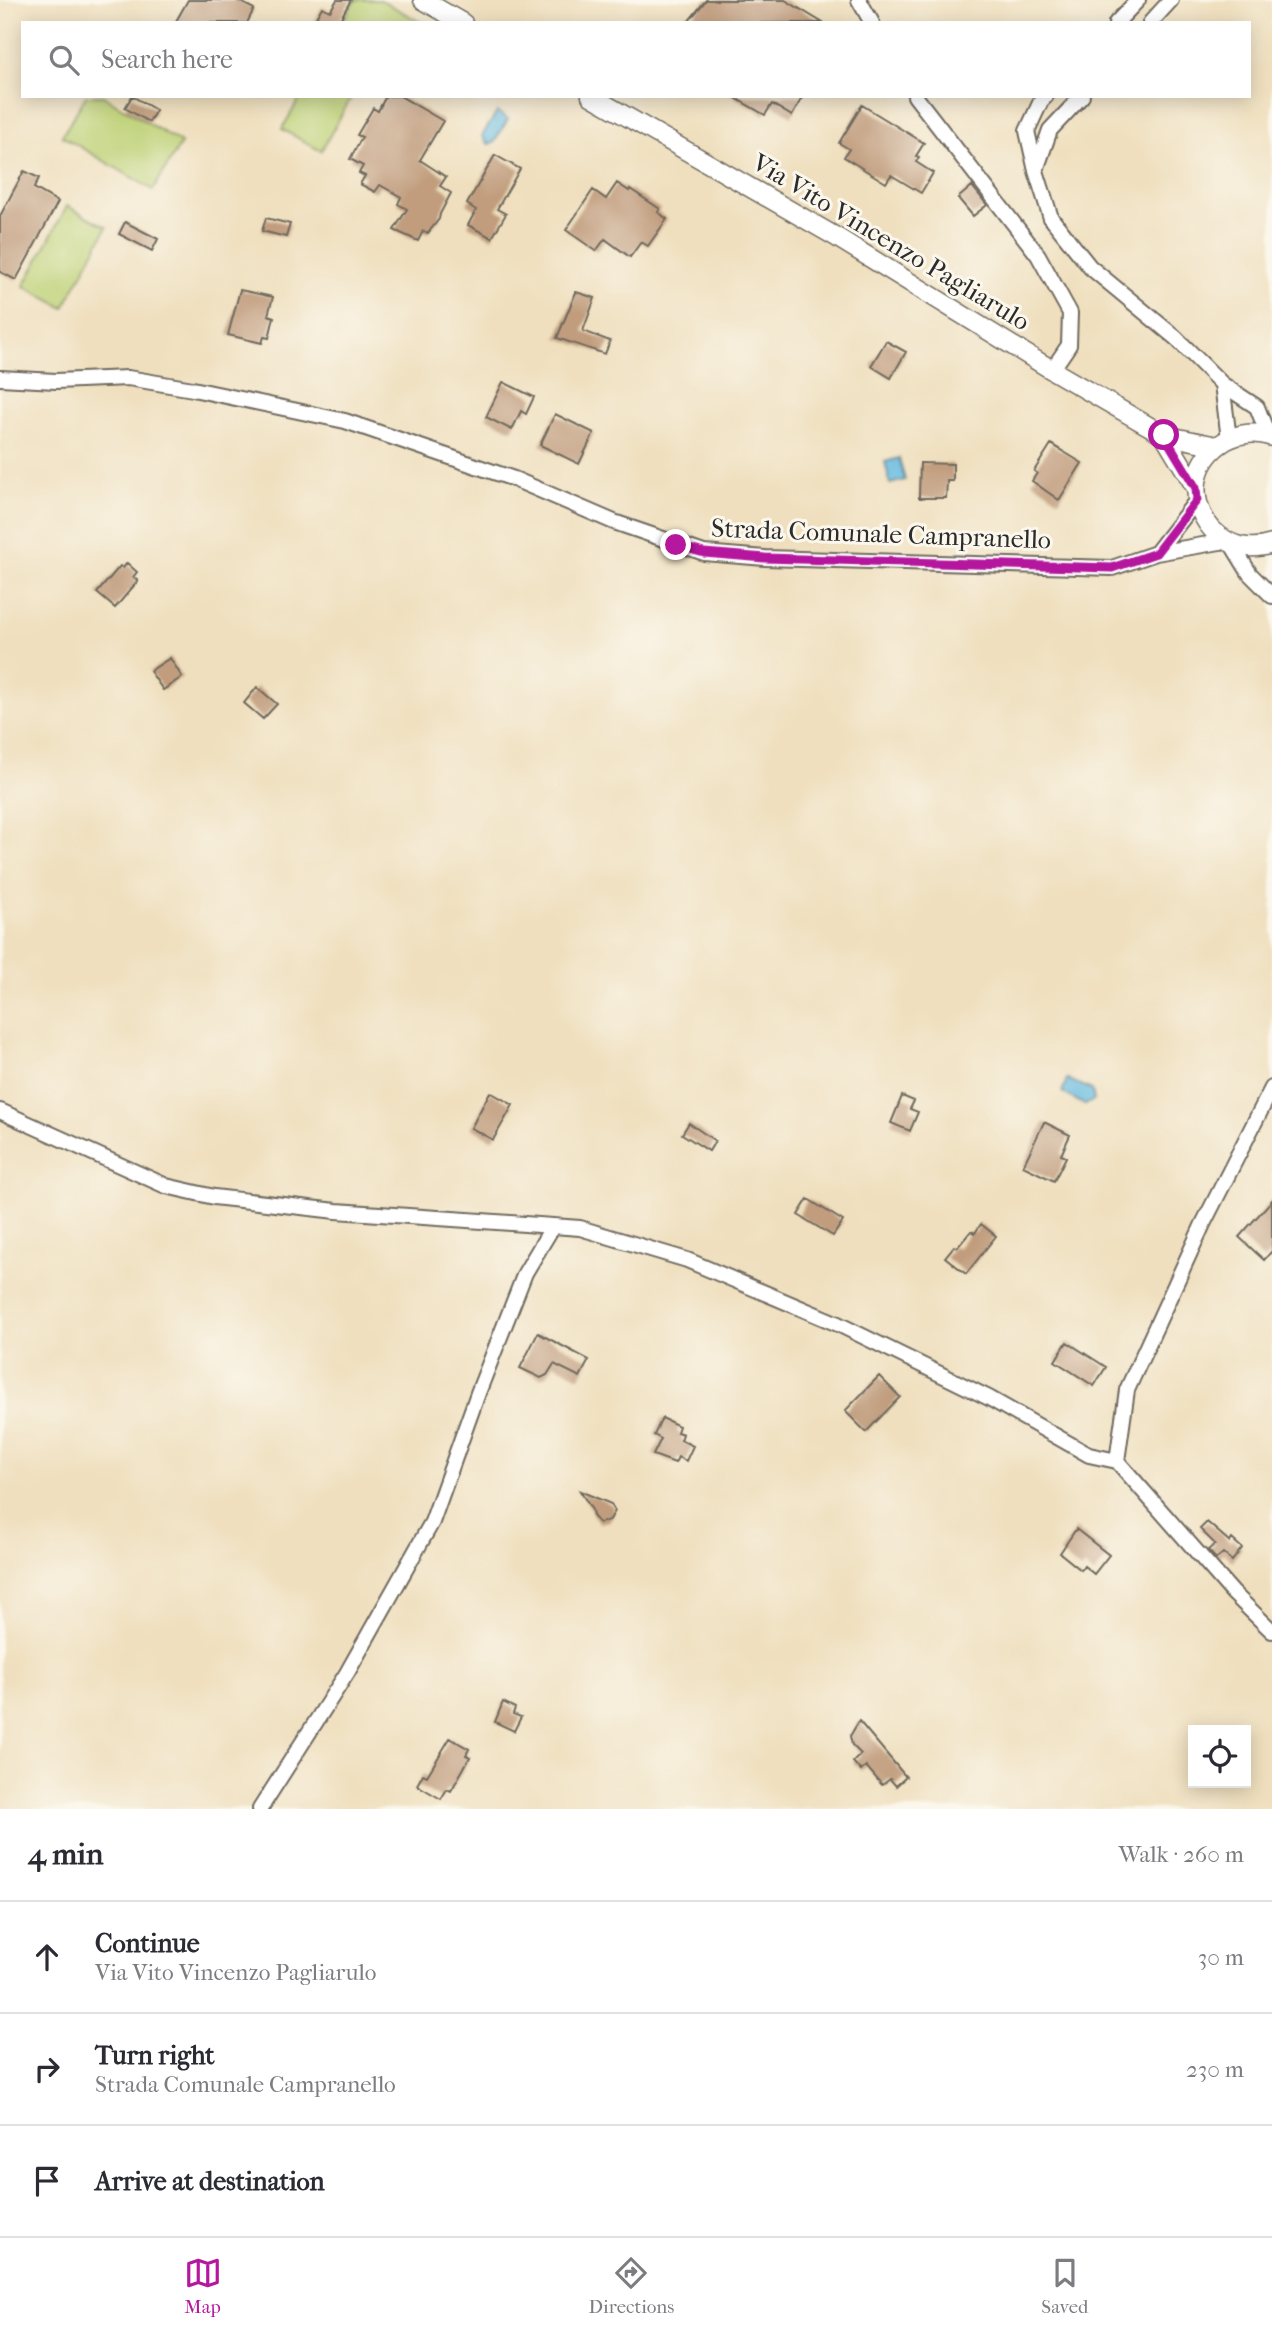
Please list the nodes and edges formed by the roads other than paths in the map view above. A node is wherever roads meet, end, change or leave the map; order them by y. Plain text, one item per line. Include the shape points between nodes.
1 (423, 0) edge
2 (859, 0) edge
3 (1138, 0) edge
4 (1171, 0) edge
5 (460, 21) edge
6 (871, 21) edge
7 (1118, 21) edge
8 (1152, 21) edge
9 (594, 98) edge
10 (917, 98) edge
11 (1044, 98) edge
12 (1080, 98) edge
13 (1036, 171) junction
14 (1052, 370) junction
15 (0, 378) edge
16 (1222, 384) junction
17 (1164, 435) junction
18 (1270, 436) edge
19 (1223, 442) junction
20 (1196, 494) junction
21 (1228, 542) junction
22 (1272, 544) edge
23 (1156, 553) junction
24 (1272, 596) edge
25 (1272, 1088) edge
26 (0, 1111) edge
27 (553, 1226) junction
28 (1118, 1461) junction
29 (1272, 1631) edge
30 (260, 1809) edge

1 - 5 street
2 - 6 street
3 - 7 street
4 - 8 street
9 - 14 street, Via Vito Vincenzo Pagliarulo via 838,238
10 - 14 street via 1038,255 1070,313 1069,345
11 - 13 street via 1027,131
12 - 13 street via 1050,130
13 - 16 street via 1051,218 1090,267 1176,338
14 - 17 street, Via Vito Vincenzo Pagliarulo
15 - 23 street, Strada Comunale Campranello via 128,379 345,421 514,479 614,522 704,553 1112,568
16 - 18 street via 1256,407
16 - 19 street
17 - 19 street, Via Vito Vincenzo Pagliarulo
17 - 20 street, Via Vito Vincenzo Pagliarulo
18 - 19 street, Via Vito Vincenzo Pagliarulo via 1255,433
19 - 20 street via 1206,457
20 - 21 street, Via Vito Vincenzo Pagliarulo via 1202,516
20 - 23 street
21 - 22 street via 1247,547
21 - 23 street, Strada Comunale Campranello
21 - 24 street
25 - 28 street via 1127,1390
26 - 27 street via 166,1186 214,1197 336,1211
27 - 28 street via 580,1228 687,1260 862,1335 989,1398 1089,1455
27 - 30 street via 525,1273 432,1522 347,1673
28 - 29 street

